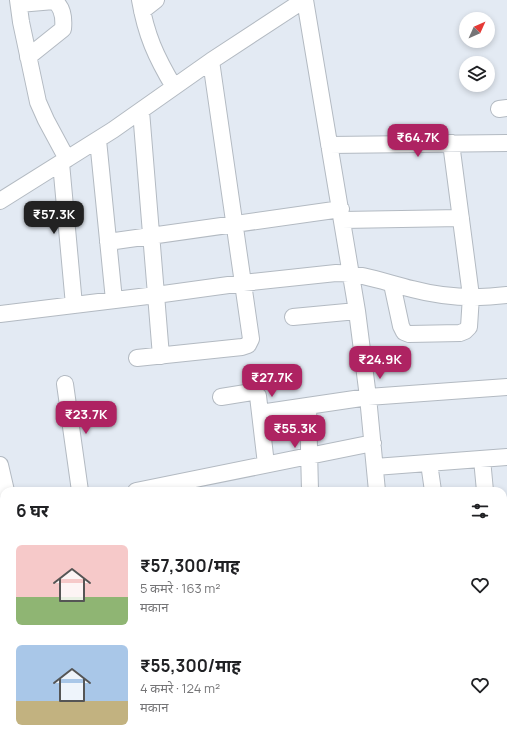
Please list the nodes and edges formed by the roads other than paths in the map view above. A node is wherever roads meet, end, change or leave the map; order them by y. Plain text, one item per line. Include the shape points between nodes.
1 (156, 0) edge
2 (304, 0) edge
3 (18, 2) edge
4 (141, 6) edge
5 (28, 58) junction
6 (211, 61) junction
7 (174, 87) junction
8 (141, 111) junction
9 (98, 140) junction
10 (451, 143) junction
11 (507, 143) edge
12 (329, 145) junction
13 (64, 161) junction
14 (0, 201) edge
15 (342, 215) junction
16 (461, 218) junction
17 (234, 225) junction
18 (151, 237) junction
19 (108, 242) junction
20 (351, 273) junction
21 (243, 283) junction
22 (392, 284) junction
23 (156, 295) junction
24 (507, 295) edge
25 (471, 296) junction
26 (114, 300) junction
27 (74, 305) junction
28 (357, 312) junction
29 (0, 314) edge
30 (293, 317) dead end
31 (161, 356) junction
32 (137, 358) dead end
33 (65, 384) dead end
34 (507, 388) edge
35 (221, 397) dead end
36 (368, 397) junction
37 (308, 406) junction
38 (260, 412) junction
39 (372, 443) junction
40 (309, 455) junction
41 (507, 457) edge
42 (482, 459) junction
43 (429, 463) junction
44 (266, 464) junction
45 (0, 465) edge
46 (375, 467) junction
47 (5, 487) edge
48 (79, 487) edge
49 (155, 487) edge
50 (310, 487) edge
51 (377, 487) edge
52 (432, 487) edge
53 (485, 487) edge

1 - 4 street
2 - 6 street
2 - 12 street
3 - 5 street
3 - 5 street via 54,1 62,9 63,29
4 - 7 street via 147,33 158,61
5 - 13 street via 38,102
6 - 7 street
6 - 17 street
7 - 8 street
8 - 9 street
8 - 18 street
9 - 13 street
9 - 19 street
10 - 11 street
10 - 12 street
10 - 16 street
12 - 15 street
13 - 14 street
13 - 27 street
15 - 16 street
15 - 17 street
15 - 20 street
16 - 25 street
17 - 18 street
17 - 21 street
18 - 19 street
18 - 23 street
19 - 26 street
20 - 21 street
20 - 22 street
20 - 28 street
21 - 23 street
21 - 31 street via 251,334 248,345
22 - 25 street via 434,293
22 - 25 street via 401,326 404,332 409,334 466,331 469,327
23 - 26 street
23 - 31 street
24 - 25 street
26 - 27 street
27 - 29 street
28 - 30 street
28 - 36 street
31 - 32 street
33 - 48 street
34 - 36 street
35 - 38 street via 256,393
36 - 37 street
36 - 39 street
37 - 38 street
37 - 40 street
38 - 44 street
39 - 40 street
39 - 46 street
40 - 44 street
40 - 50 street
41 - 42 street
42 - 43 street
42 - 53 street
43 - 46 street
43 - 52 street
44 - 49 street
45 - 47 street
46 - 51 street

